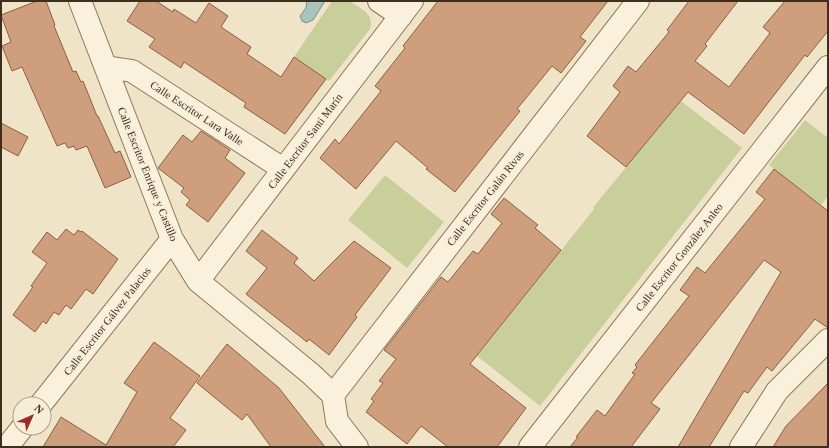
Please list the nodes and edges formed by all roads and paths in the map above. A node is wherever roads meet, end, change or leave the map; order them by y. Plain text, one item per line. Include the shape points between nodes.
1 (80, 1) edge
2 (379, 1) edge
3 (638, 1) edge
4 (407, 8) edge
5 (106, 67) junction
6 (828, 67) edge
7 (283, 169) junction
8 (172, 239) junction
9 (198, 281) junction
10 (828, 340) edge
11 (333, 395) junction
12 (47, 396) edge
13 (14, 436) edge
14 (6, 444) edge
15 (357, 447) edge
16 (530, 447) edge
17 (741, 447) edge

1 - 5 street, Calle Escritor Enrique y Castillo
2 - 4 street
3 - 11 street, Calle Escritor Galán Rivas
4 - 7 street, Calle Escritor Santi Marín
5 - 7 street, Calle Escritor Lara Valle via 132,71
5 - 8 street, Calle Escritor Enrique y Castillo
6 - 16 street, Calle Escritor González Anleo
7 - 9 street, Calle Escritor Santi Marín
8 - 9 street, Calle Escritor Enrique y Castillo
8 - 12 street, Calle Escritor Gálvez Palacios
9 - 11 street, Calle Escritor Enrique y Castillo
10 - 17 street via 777,391
11 - 15 street via 336,421
13 - 14 street

